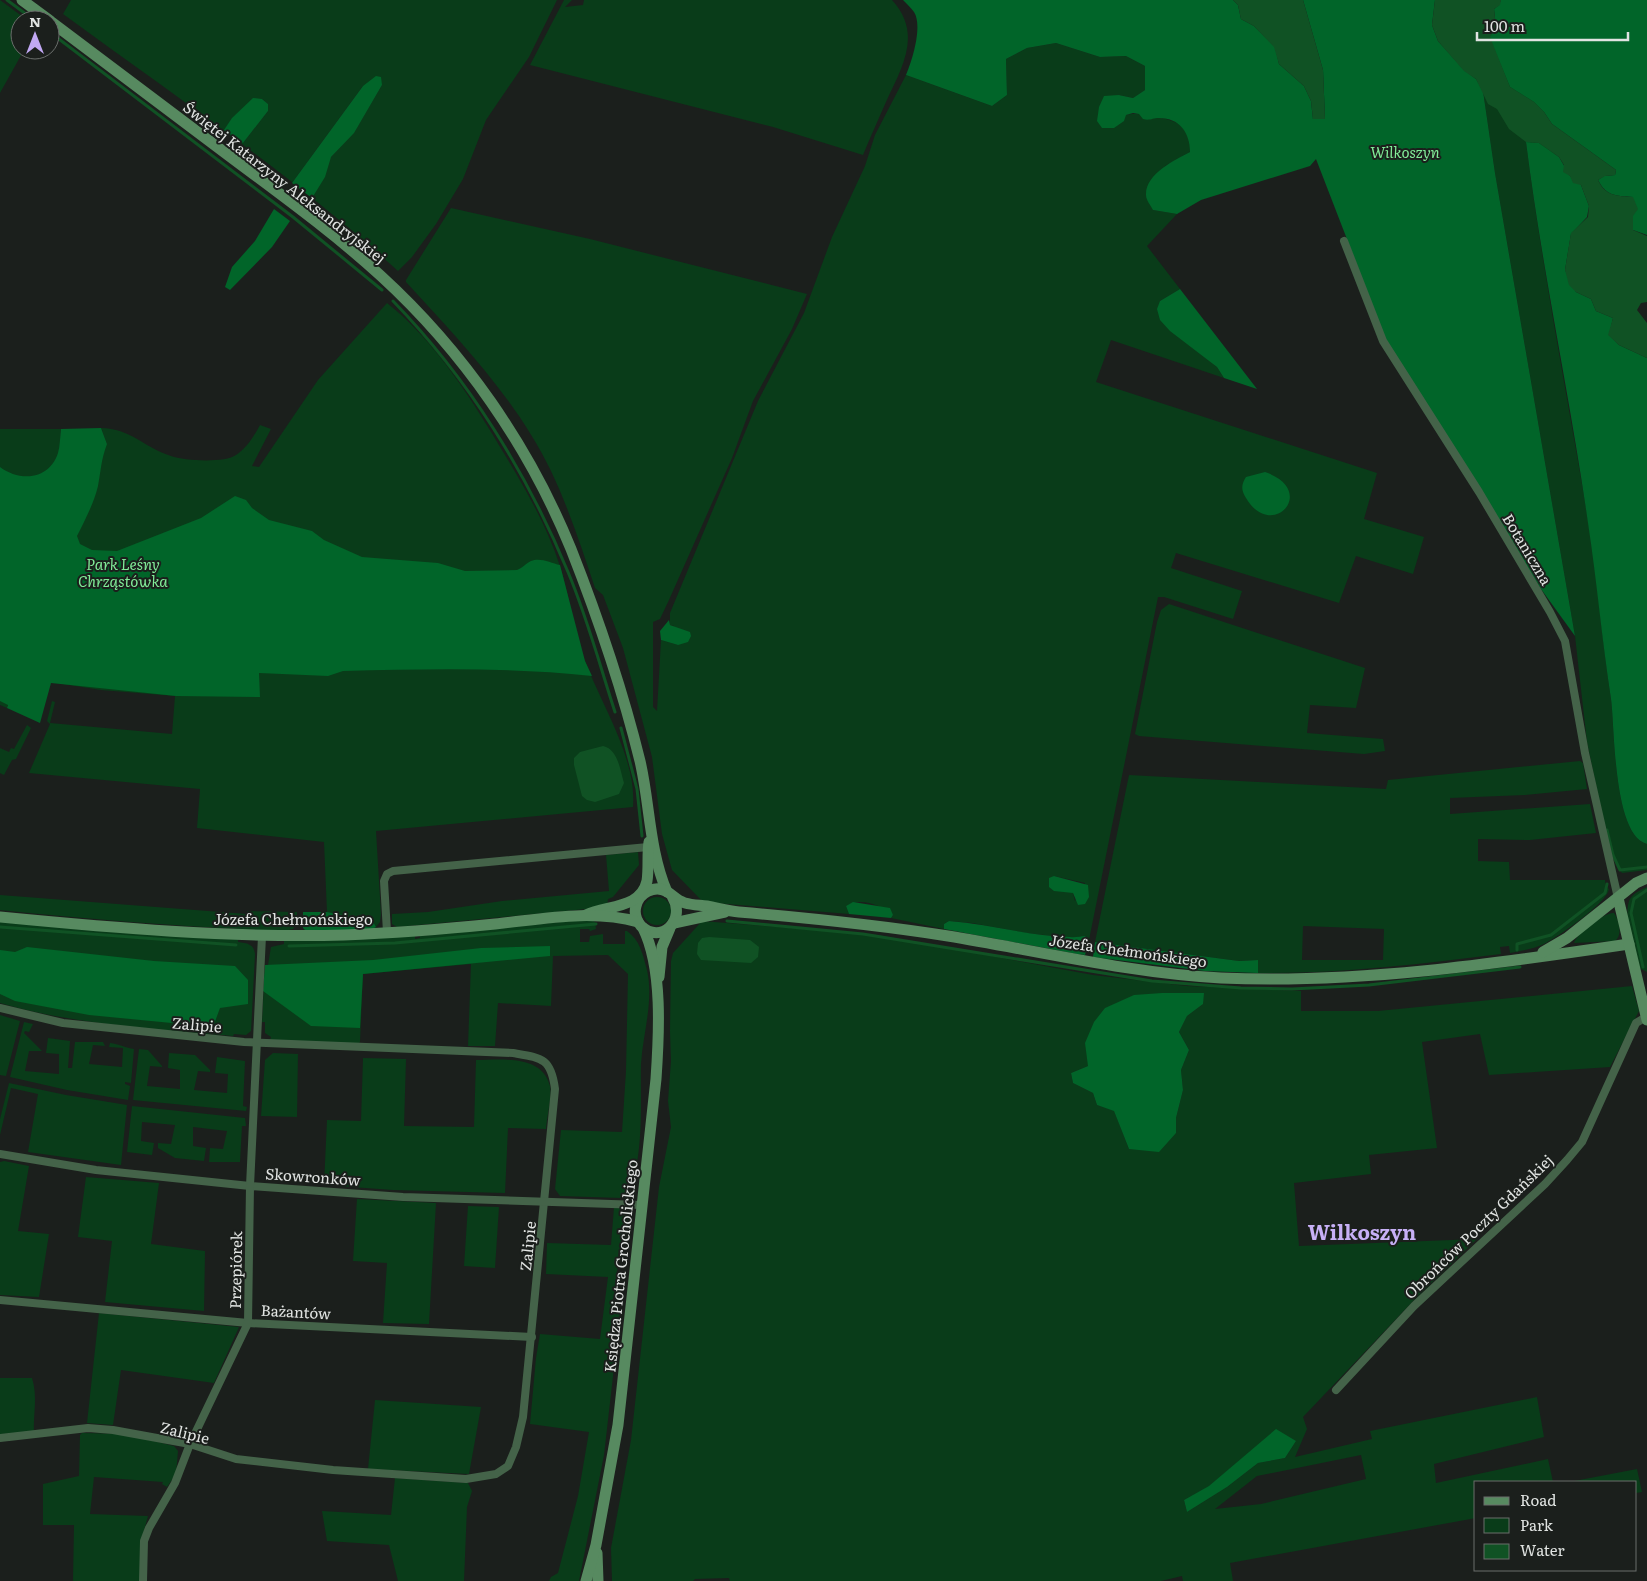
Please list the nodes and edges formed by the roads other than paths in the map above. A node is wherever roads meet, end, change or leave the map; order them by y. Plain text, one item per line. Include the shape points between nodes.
1 (22, 0) edge
2 (36, 10) edge
3 (60, 28) edge
4 (1344, 241) dead end
5 (651, 833) junction
6 (648, 847) junction
7 (1647, 878) edge
8 (669, 894) junction
9 (640, 896) junction
10 (1618, 898) junction
11 (727, 911) junction
12 (586, 915) junction
13 (0, 916) edge
14 (641, 925) junction
15 (672, 926) junction
16 (387, 932) junction
17 (262, 936) junction
18 (1629, 944) junction
19 (1527, 957) junction
20 (657, 988) junction
21 (0, 1008) edge
22 (1647, 1019) edge
23 (258, 1043) junction
24 (0, 1154) edge
25 (250, 1186) junction
26 (546, 1200) junction
27 (642, 1205) junction
28 (0, 1300) edge
29 (248, 1323) junction
30 (532, 1336) junction
31 (1336, 1390) dead end
32 (0, 1438) edge
33 (190, 1444) junction
34 (596, 1545) junction
35 (143, 1581) edge
36 (586, 1581) edge
37 (598, 1581) edge

1 - 2 street, Świętej Katarzyny Aleksandryjskiej
3 - 5 street, Świętej Katarzyny Aleksandryjskiej via 359,257 439,335 488,397 535,473 570,548 634,739 645,784
4 - 10 street, Botaniczna via 1383,341 1479,492 1565,641 1585,753
5 - 6 street, Świętej Katarzyny Aleksandryjskiej
5 - 8 street, Świętej Katarzyny Aleksandryjskiej
6 - 9 street, Świętej Katarzyny Aleksandryjskiej via 646,882
6 - 16 street via 393,871 384,881
7 - 10 street, Józefa Chełmońskiego
8 - 9 street via 653,889
8 - 11 street, Józefa Chełmońskiego via 685,903
8 - 15 street via 678,909
9 - 12 street, Józefa Chełmońskiego
9 - 14 street via 635,909
10 - 18 street
10 - 19 street, Józefa Chełmońskiego via 1554,947
11 - 15 street, Józefa Chełmońskiego
11 - 19 street, Józefa Chełmońskiego via 874,925 1132,969 1220,978 1365,976
12 - 14 street, Józefa Chełmońskiego
12 - 16 street, Józefa Chełmońskiego
13 - 17 street, Józefa Chełmońskiego
14 - 15 street via 656,932
14 - 20 street, Księdza Piotra Grocholickiego via 650,948
15 - 20 street, Księdza Piotra Grocholickiego via 662,947
16 - 17 street, Józefa Chełmońskiego
17 - 23 street, Przepiórek
18 - 19 street, Józefa Chełmońskiego
18 - 22 street
20 - 27 street, Księdza Piotra Grocholickiego via 658,1053
21 - 23 street, Zalipie via 63,1023
22 - 31 street, Obrońców Poczty Gdańskiej via 1636,1023 1585,1136 1567,1160 1414,1306
23 - 25 street, Przepiórek
23 - 26 street, Zalipie via 513,1053 540,1058 553,1071 555,1089
24 - 25 street, Skowronków via 96,1170
25 - 26 street, Skowronków via 403,1196
25 - 29 street, Przepiórek
26 - 27 street, Skowronków
26 - 30 street, Zalipie
27 - 34 street, Księdza Piotra Grocholickiego via 618,1424
28 - 29 street, Bażantów
29 - 30 street, Bażantów
29 - 33 street, Przepiórek
30 - 33 street, Zalipie via 524,1417 516,1447 508,1466 484,1478 466,1480 333,1470 236,1459
32 - 33 street, Zalipie via 88,1428 125,1431
33 - 35 street, Przepiórek via 175,1483 144,1541
34 - 36 street, Księdza Piotra Grocholickiego
34 - 37 street, Księdza Piotra Grocholickiego

